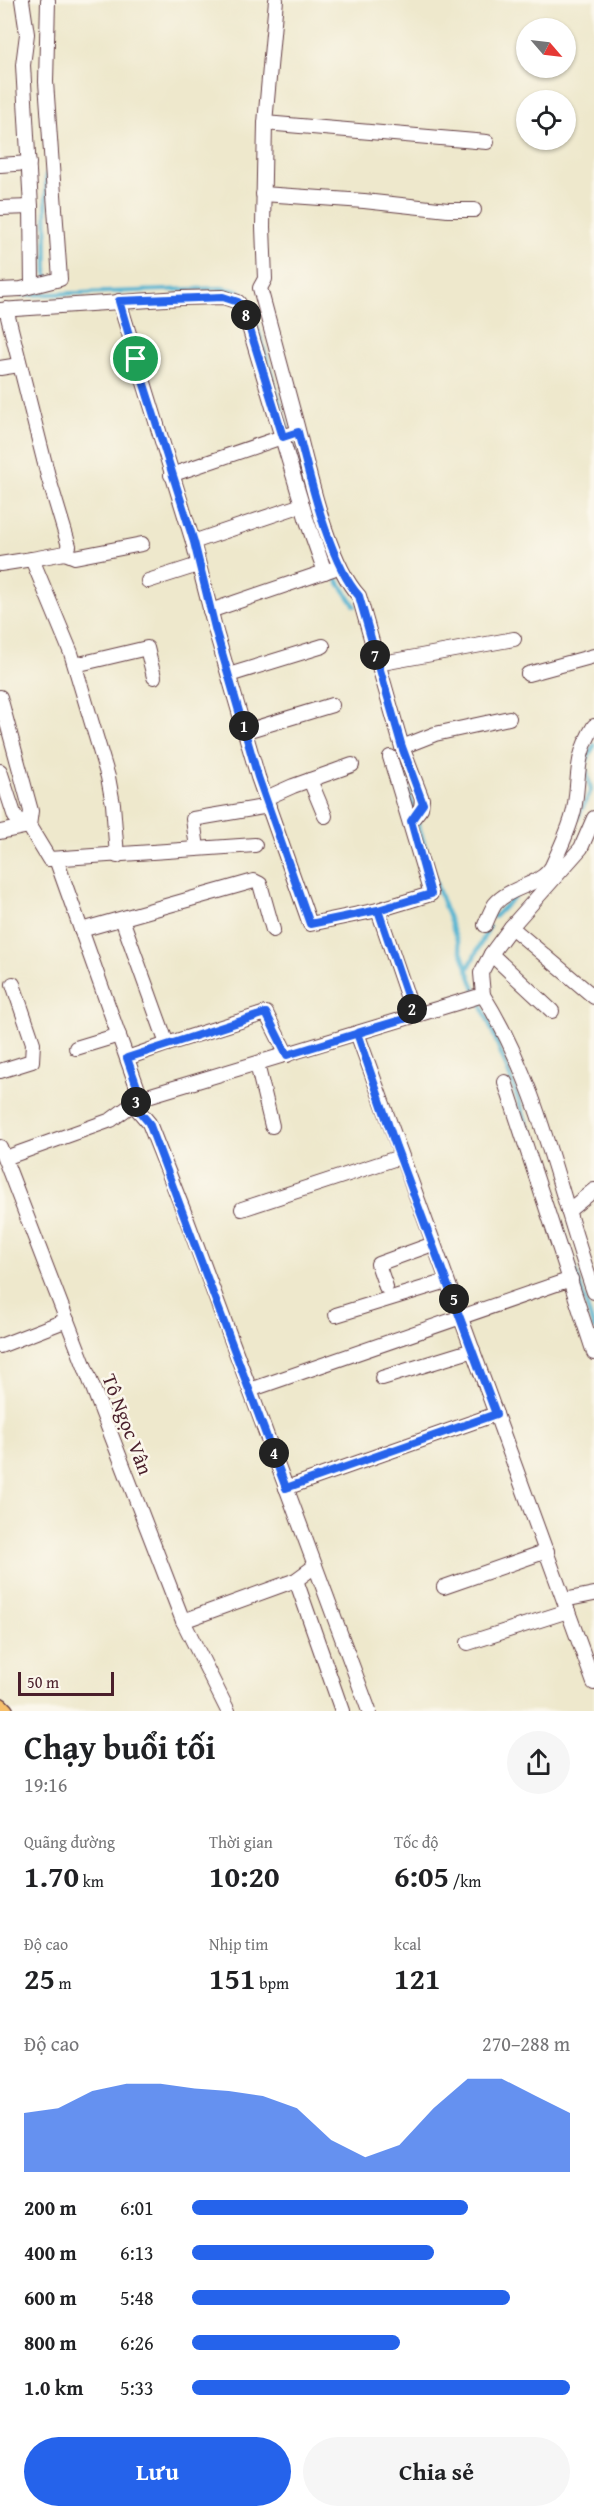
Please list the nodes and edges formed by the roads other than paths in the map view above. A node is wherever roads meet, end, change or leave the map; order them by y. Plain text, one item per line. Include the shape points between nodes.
1 (22, 0) edge
2 (48, 0) edge
3 (276, 0) edge
4 (265, 123) junction
5 (487, 142) dead end
6 (29, 163) junction
7 (0, 165) edge
8 (263, 194) junction
9 (31, 207) junction
10 (0, 208) edge
11 (474, 210) dead end
12 (32, 285) junction
13 (0, 290) edge
14 (119, 301) junction
15 (3, 309) edge
16 (19, 365) junction
17 (0, 368) edge
18 (298, 432) junction
19 (283, 437) junction
20 (171, 475) junction
21 (302, 505) junction
22 (194, 542) junction
23 (142, 544) dead end
24 (65, 553) junction
25 (32, 559) junction
26 (0, 564) edge
27 (198, 565) junction
28 (333, 569) junction
29 (148, 581) dead end
30 (210, 611) junction
31 (514, 639) dead end
32 (323, 646) dead end
33 (594, 656) edge
34 (377, 664) junction
35 (75, 665) junction
36 (528, 674) dead end
37 (229, 675) junction
38 (154, 677) dead end
39 (0, 698) edge
40 (332, 705) dead end
41 (509, 718) dead end
42 (594, 726) edge
43 (246, 731) junction
44 (402, 747) junction
45 (390, 757) dead end
46 (352, 765) dead end
47 (0, 771) edge
48 (310, 780) junction
49 (268, 802) junction
50 (325, 816) dead end
51 (415, 816) junction
52 (594, 818) edge
53 (29, 826) junction
54 (0, 832) edge
55 (255, 845) dead end
56 (197, 848) junction
57 (117, 856) junction
58 (56, 859) junction
59 (378, 910) junction
60 (122, 919) junction
61 (485, 925) dead end
62 (511, 927) junction
63 (81, 930) junction
64 (273, 930) dead end
65 (491, 954) junction
66 (13, 984) dead end
67 (477, 997) junction
68 (594, 997) edge
69 (552, 1011) dead end
70 (414, 1016) junction
71 (357, 1033) junction
72 (113, 1037) junction
73 (167, 1044) junction
74 (75, 1048) dead end
75 (287, 1055) junction
76 (127, 1058) junction
77 (257, 1064) junction
78 (0, 1071) edge
79 (505, 1082) dead end
80 (137, 1101) junction
81 (272, 1126) dead end
82 (3, 1152) edge
83 (400, 1157) junction
84 (594, 1190) edge
85 (242, 1209) dead end
86 (563, 1219) junction
87 (433, 1244) junction
88 (571, 1279) junction
89 (447, 1281) junction
90 (386, 1287) dead end
91 (594, 1293) edge
92 (336, 1315) dead end
93 (460, 1316) junction
94 (67, 1320) junction
95 (0, 1346) edge
96 (473, 1350) junction
97 (594, 1353) edge
98 (382, 1378) dead end
99 (250, 1390) junction
100 (496, 1414) junction
101 (286, 1488) junction
102 (547, 1551) junction
103 (314, 1567) junction
104 (297, 1578) junction
105 (444, 1587) dead end
106 (594, 1594) edge
107 (566, 1606) junction
108 (183, 1621) junction
109 (468, 1643) dead end
110 (594, 1683) edge
111 (0, 1706) edge
112 (4, 1711) edge
113 (228, 1711) edge
114 (342, 1711) edge
115 (369, 1711) edge

1 - 6 street via 27,34 23,65
2 - 12 street via 46,82 60,279
3 - 4 street
4 - 5 street
4 - 8 street
6 - 7 street
6 - 9 street
8 - 11 street
8 - 18 street via 265,279 260,288
9 - 10 street
9 - 12 street
12 - 13 street via 21,290
14 - 15 street
14 - 19 street via 223,297 238,302 244,310
14 - 20 street
15 - 16 street
16 - 17 street
16 - 24 street via 69,546
18 - 19 street
18 - 28 street
19 - 20 street
19 - 21 street
20 - 22 street
21 - 22 street
21 - 28 street
22 - 27 street
23 - 24 street via 75,557
24 - 25 street
25 - 26 street
25 - 35 street
27 - 29 street
27 - 30 street
28 - 30 street
28 - 34 street via 359,596
30 - 37 street
31 - 34 street
32 - 37 street
33 - 36 street
34 - 44 street
35 - 38 street via 147,648
35 - 57 street via 108,777
37 - 43 street
39 - 53 street via 32,811
40 - 43 street
41 - 44 street via 435,734
42 - 61 street via 577,769 571,820 551,868 500,899
43 - 49 street
44 - 51 street via 422,799
45 - 51 street via 407,817
46 - 48 street
47 - 53 street via 15,817
48 - 49 street
48 - 50 street
49 - 56 street via 193,819
49 - 59 street via 310,924
51 - 59 street via 431,894
52 - 62 street via 581,848
53 - 54 street
53 - 58 street via 49,859
55 - 56 street
56 - 57 street
57 - 58 street
58 - 63 street
59 - 70 street
60 - 63 street
60 - 64 street via 254,881 260,884
60 - 73 street
62 - 65 street
62 - 68 street
63 - 72 street
65 - 67 street via 481,973
65 - 69 street
66 - 78 street via 33,1043 32,1061
67 - 70 street
67 - 86 street via 498,1019 530,1095
70 - 71 street
71 - 75 street
71 - 83 street
72 - 74 street
72 - 76 street
73 - 75 street via 266,1013
73 - 76 street
75 - 77 street
76 - 80 street
77 - 80 street
77 - 81 street
79 - 86 street
80 - 82 street via 111,1120
80 - 99 street via 149,1123
82 - 94 street, Tô Ngọc Vân
83 - 85 street
83 - 87 street
84 - 86 street
86 - 88 street
86 - 91 street
87 - 89 street
87 - 90 street via 378,1264
88 - 93 street
88 - 97 street
89 - 92 street
89 - 93 street
93 - 96 street
93 - 99 street
94 - 95 street
94 - 108 street, Tô Ngọc Vân
96 - 98 street
96 - 100 street
99 - 101 street
100 - 101 street
100 - 102 street
101 - 103 street
102 - 105 street
102 - 107 street
103 - 104 street
103 - 115 street
104 - 108 street
104 - 114 street
106 - 107 street
107 - 109 street
107 - 110 street
108 - 113 street, Tô Ngọc Vân
111 - 112 main road

